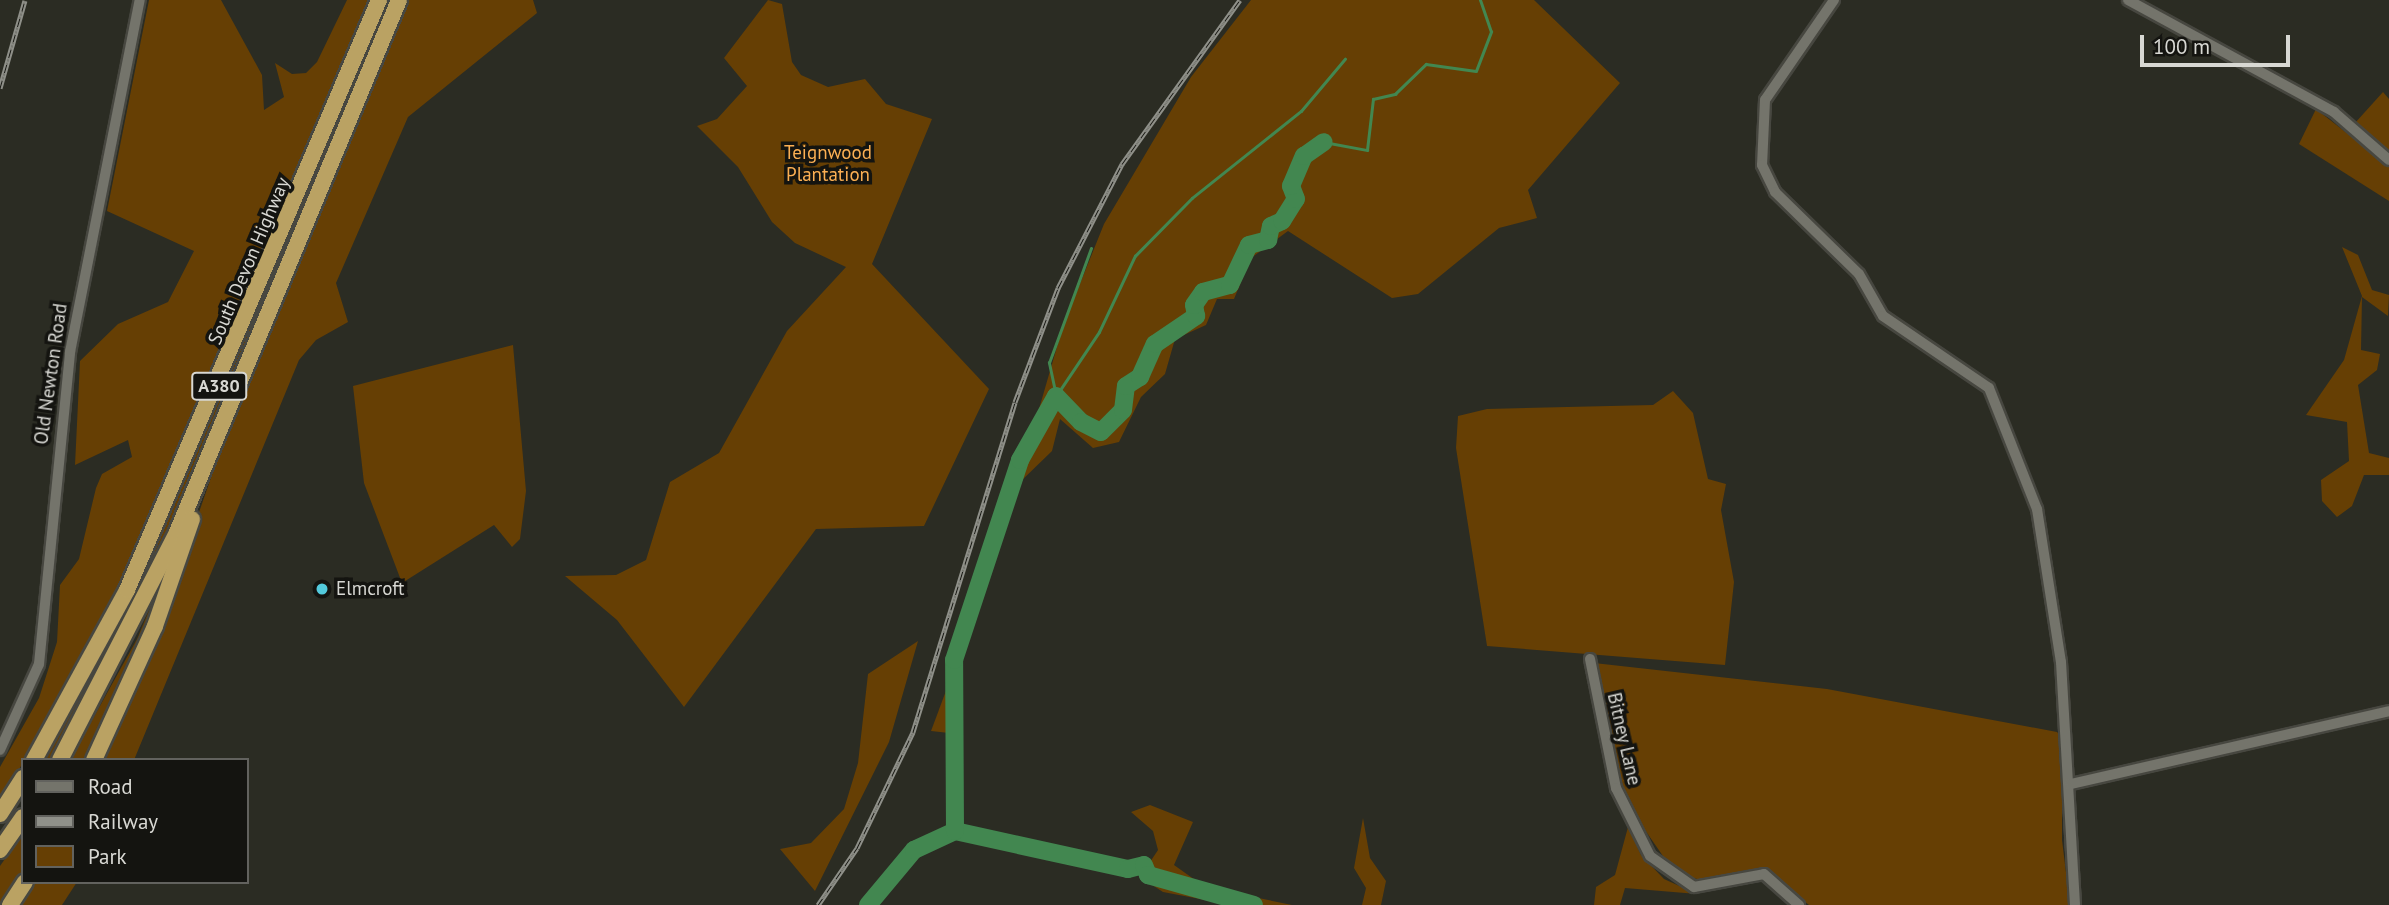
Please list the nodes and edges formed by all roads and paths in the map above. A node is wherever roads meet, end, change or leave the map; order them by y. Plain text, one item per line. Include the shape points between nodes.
1 (140, 0) edge
2 (379, 0) edge
3 (398, 0) edge
4 (1834, 0) edge
5 (2128, 0) edge
6 (2389, 160) edge
7 (225, 418) junction
8 (1590, 659) dead end
9 (2389, 711) edge
10 (0, 750) edge
11 (35, 758) edge
12 (61, 758) edge
13 (95, 758) edge
14 (21, 781) edge
15 (2071, 784) junction
16 (0, 814) edge
17 (21, 820) edge
18 (0, 850) edge
19 (24, 884) edge
20 (10, 905) edge
21 (1799, 905) edge
22 (2075, 905) edge

1 - 10 street, Old Newton Road via 70,352 39,664
2 - 11 highway, South Devon Highway / A380 via 133,578
3 - 7 highway, South Devon Highway / A380
4 - 15 street via 1765,100 1762,165 1775,192 1859,274 1883,316 1989,387 2037,509 2061,662
5 - 6 street via 2334,112
7 - 12 highway, South Devon Highway / A380 via 112,668
7 - 13 highway, A380 via 155,625
8 - 21 street, Bitney Lane via 1616,788 1650,856 1694,887 1763,874
9 - 15 street
14 - 16 highway
15 - 22 street via 2068,856
17 - 18 highway
19 - 20 highway

